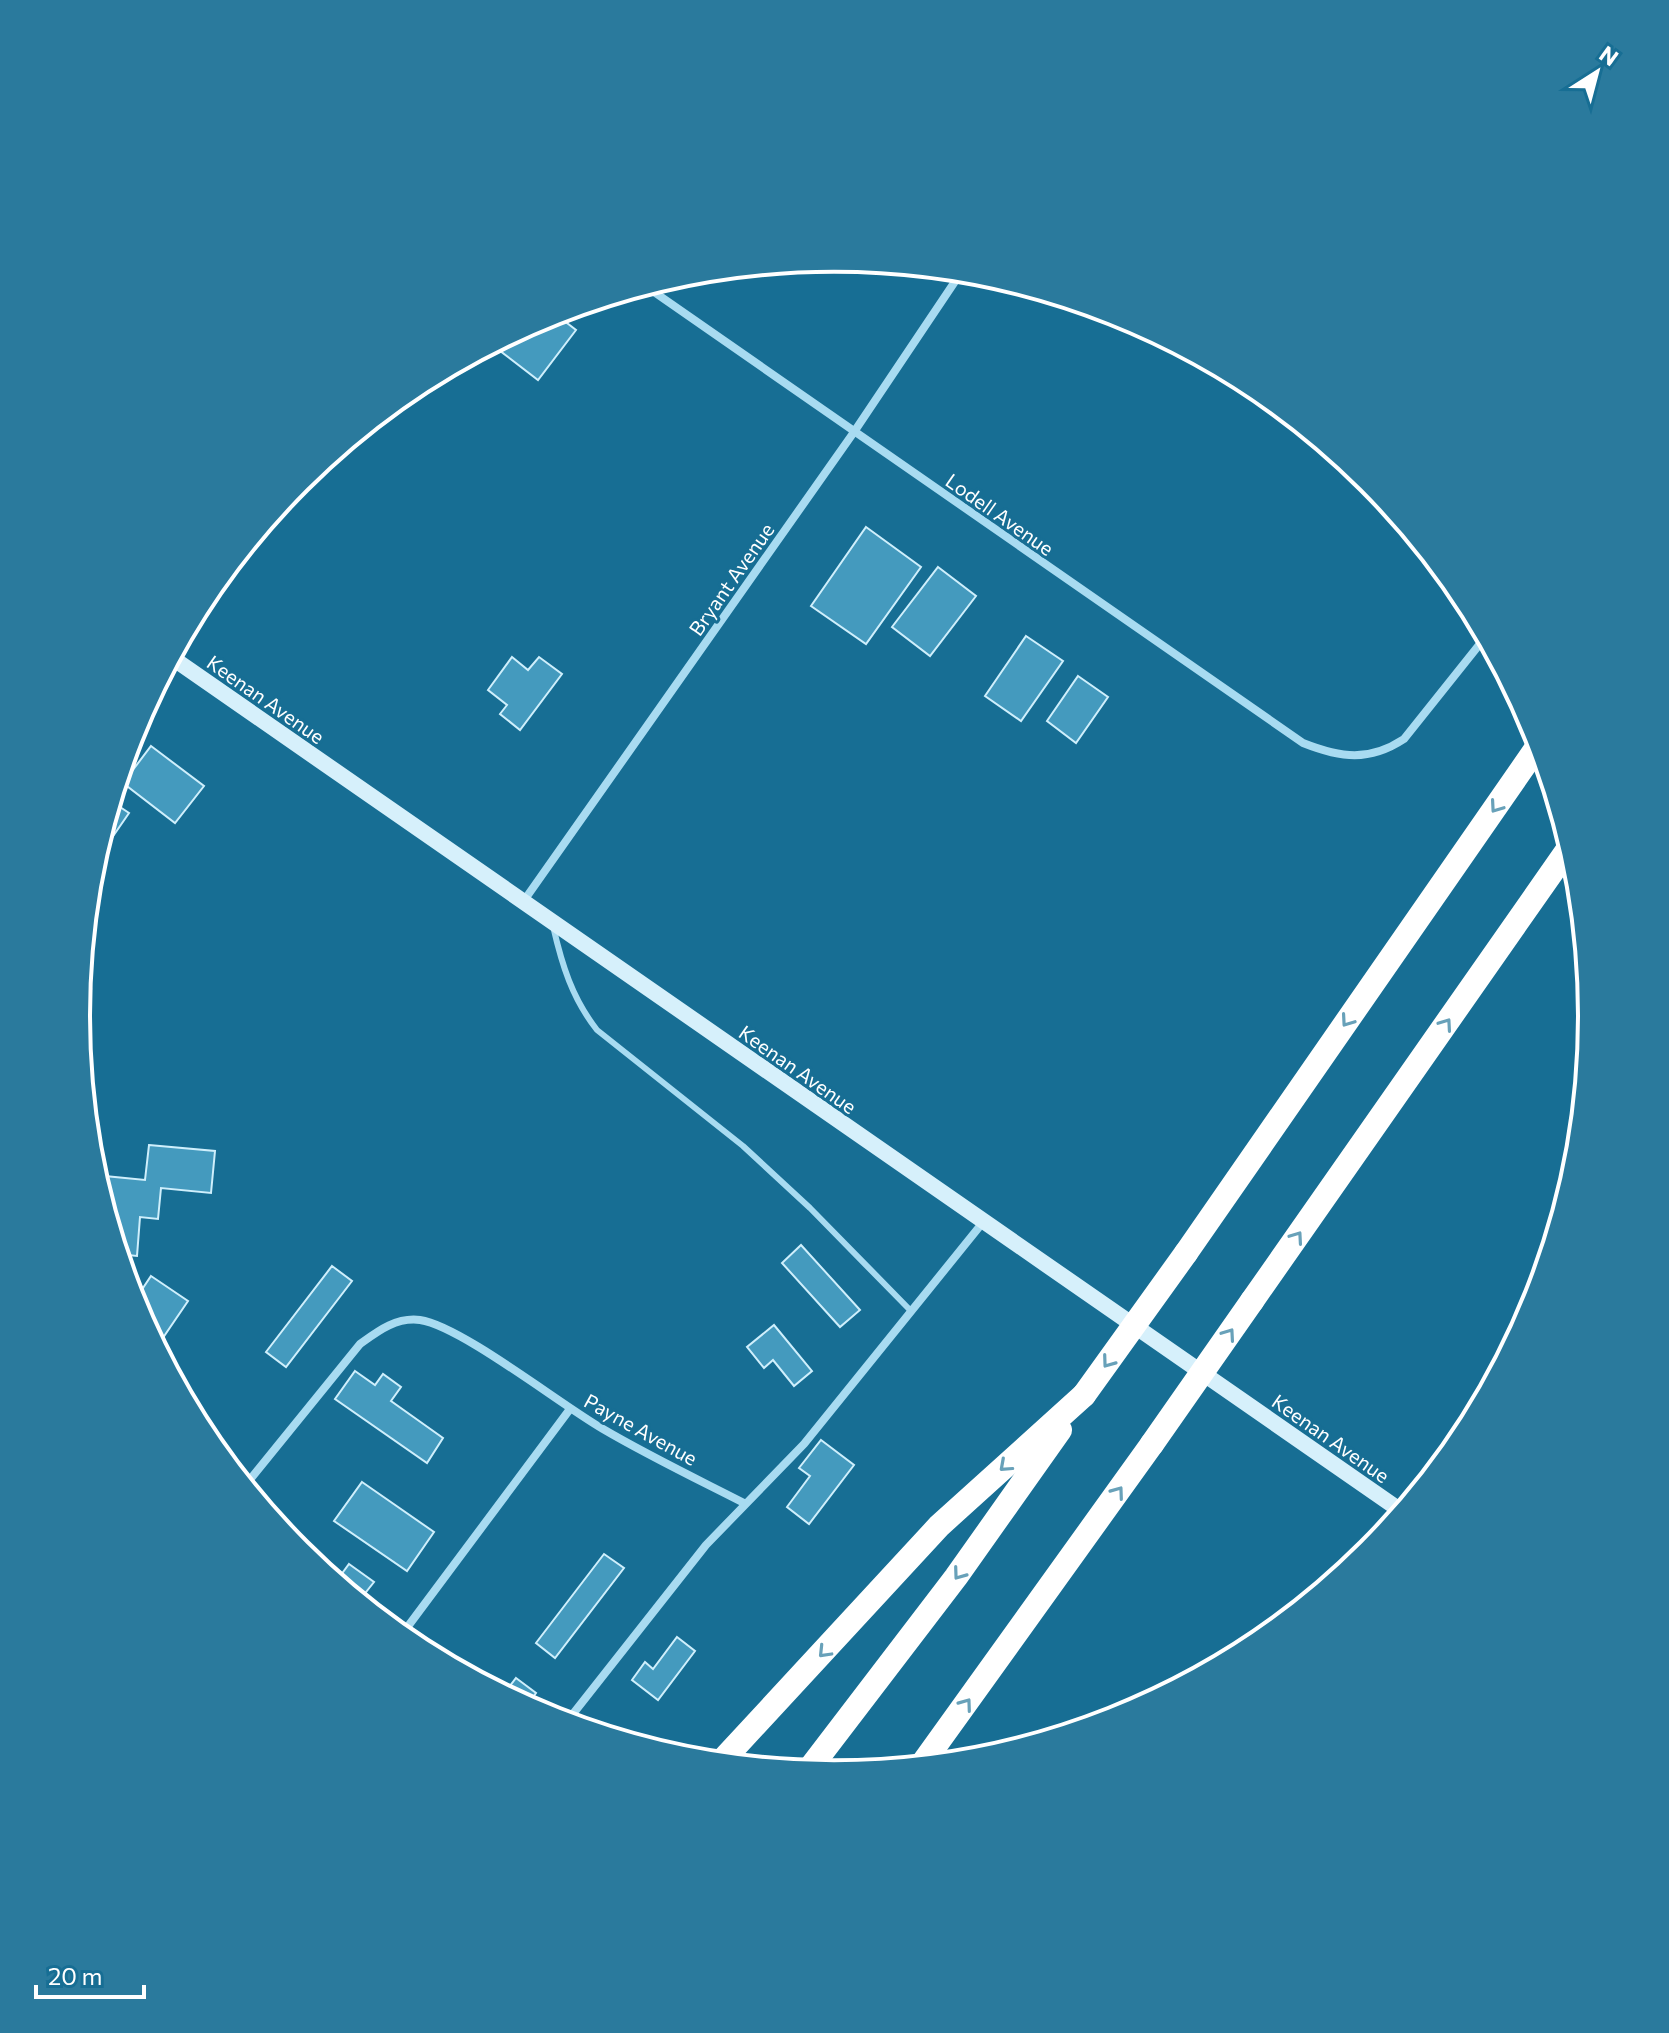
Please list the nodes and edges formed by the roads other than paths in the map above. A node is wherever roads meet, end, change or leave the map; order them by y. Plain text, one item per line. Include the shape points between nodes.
1 (955, 282) edge
2 (656, 294) edge
3 (854, 432) junction
4 (1479, 645) edge
5 (180, 663) edge
6 (1531, 756) edge
7 (1562, 858) edge
8 (522, 902) junction
9 (552, 923) junction
10 (984, 1221) junction
11 (911, 1311) junction
12 (1084, 1395) junction
13 (570, 1409) junction
14 (251, 1478) edge
15 (744, 1503) junction
16 (1395, 1506) edge
17 (408, 1626) edge
18 (574, 1713) edge
19 (729, 1754) edge
20 (928, 1755) edge
21 (816, 1760) edge

1 - 3 street, Bryant Avenue
2 - 3 street, Lodell Avenue
3 - 4 street, Lodell Avenue via 1303,743 1363,757 1404,739
3 - 8 street, Bryant Avenue
5 - 8 street, Keenan Avenue
6 -> 12 highway, bridge
20 -> 7 highway, bridge
8 - 9 street, Keenan Avenue
9 - 10 street, Keenan Avenue
9 - 11 lane via 564,974 597,1030 743,1146
10 - 11 street
10 - 16 street, Keenan Avenue
11 - 15 street via 804,1444
12 -> 19 highway via 939,1526
12 -> 21 highway via 956,1577
13 - 14 street, Payne Avenue via 438,1326 404,1320 360,1344
13 - 15 street, Payne Avenue
13 - 17 street
15 - 18 street

